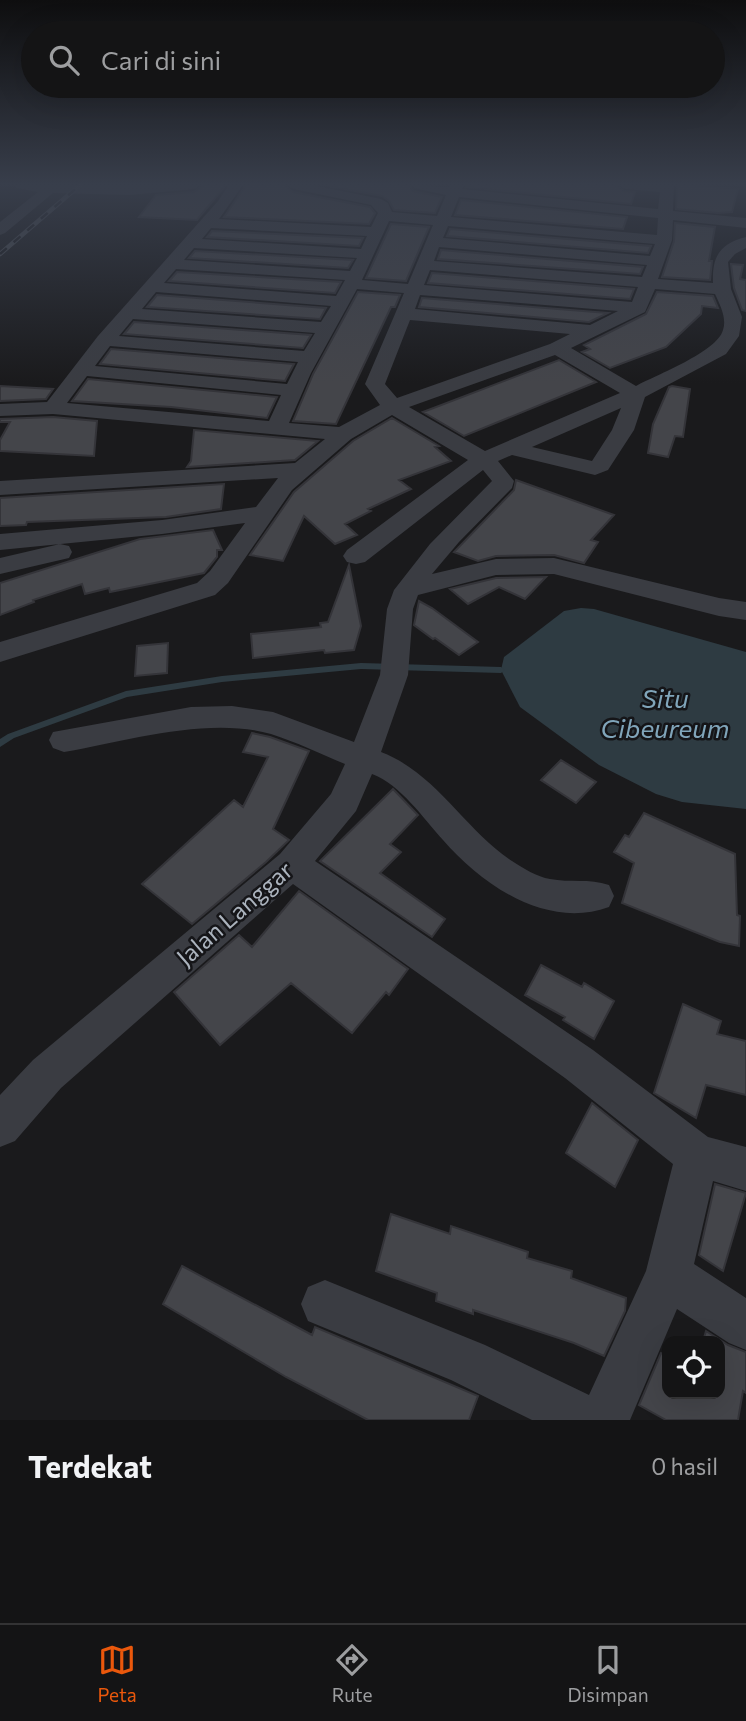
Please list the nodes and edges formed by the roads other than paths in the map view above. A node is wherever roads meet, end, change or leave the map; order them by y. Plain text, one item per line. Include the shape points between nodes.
1 (185, 251) edge
2 (323, 251) edge
3 (367, 251) edge
4 (429, 251) edge
5 (542, 251) edge
6 (660, 251) edge
7 (730, 251) edge
8 (366, 254) junction
9 (657, 261) junction
10 (173, 264) junction
11 (424, 265) junction
12 (354, 280) junction
13 (727, 281) junction
14 (647, 284) junction
15 (152, 287) junction
16 (416, 288) junction
17 (340, 301) junction
18 (639, 308) junction
19 (129, 313) junction
20 (406, 314) junction
21 (326, 328) junction
22 (595, 331) junction
23 (738, 338) edge
24 (105, 340) junction
25 (558, 348) junction
26 (310, 357) junction
27 (81, 370) junction
28 (291, 390) junction
29 (636, 394) junction
30 (393, 406) junction
31 (52, 408) junction
32 (0, 410) edge
33 (276, 428) junction
34 (343, 434) junction
35 (509, 448) junction
36 (482, 460) junction
37 (299, 470) junction
38 (0, 488) edge
39 (265, 513) junction
40 (162, 527) junction
41 (0, 542) edge
42 (356, 556) dead end
43 (0, 566) edge
44 (407, 590) junction
45 (746, 611) edge
46 (0, 652) edge
47 (64, 740) dead end
48 (364, 757) junction
49 (292, 864) junction
50 (596, 896) dead end
51 (5, 1110) edge
52 (697, 1155) junction
53 (746, 1169) edge
54 (667, 1275) junction
55 (325, 1304) dead end
56 (746, 1326) edge
57 (586, 1420) edge
58 (604, 1420) edge

1 - 10 street
2 - 8 street
3 - 8 street
4 - 11 street
5 - 9 street
6 - 9 street
7 - 13 street via 722,256 719,269
8 - 12 street
9 - 14 street
10 - 12 street
10 - 15 street
11 - 14 street
11 - 16 street
12 - 16 street
12 - 17 street
13 - 14 street
13 - 23 street
14 - 18 street
15 - 17 street
15 - 19 street
16 - 18 street
16 - 20 street
17 - 21 street
18 - 22 street
19 - 21 street
19 - 24 street
20 - 22 street
20 - 30 street via 375,384
21 - 26 street
22 - 25 street
23 - 29 street
24 - 26 street
24 - 27 street
25 - 29 street
25 - 30 street
26 - 28 street
27 - 28 street
27 - 31 street
28 - 33 street
29 - 35 street
29 - 35 street via 623,430 597,467
30 - 34 street
30 - 36 street
31 - 32 street
31 - 33 street
33 - 34 street
34 - 37 street
35 - 36 street
36 - 42 street
36 - 44 street, Jalan Langgar via 501,474 500,488 444,541
37 - 38 street
37 - 39 street
39 - 40 street
39 - 46 street via 206,589
40 - 41 street
40 - 43 street
44 - 45 street via 487,567 528,564 554,566
44 - 48 street, Jalan Langgar via 400,609 395,659
47 - 48 street via 191,718 232,717 273,723
48 - 49 street, Jalan Langgar via 344,802
48 - 50 street via 404,777 467,848 504,876 551,895
49 - 51 street, Jalan Langgar
49 - 52 street via 579,1064
52 - 53 street
52 - 54 street
54 - 56 street
54 - 58 street
55 - 57 street via 468,1362

